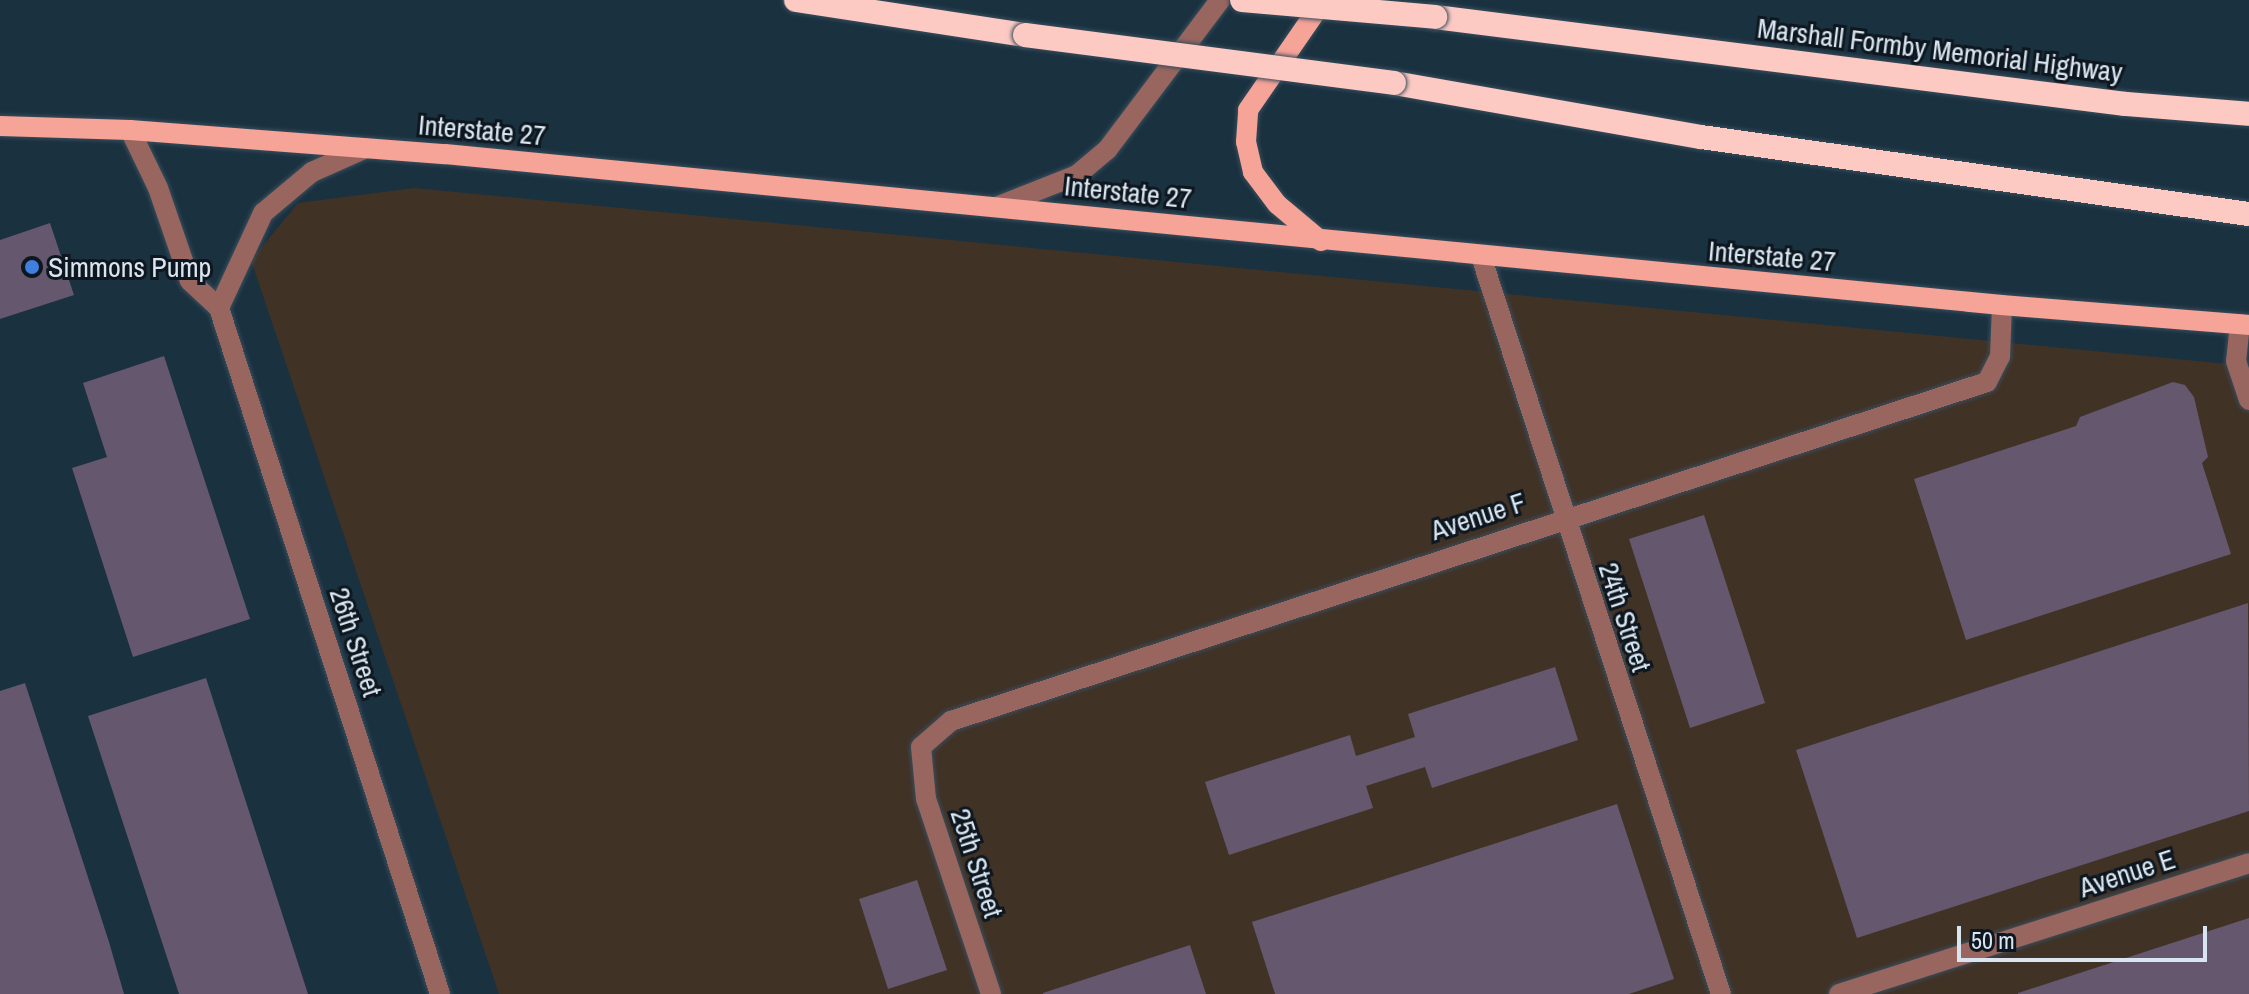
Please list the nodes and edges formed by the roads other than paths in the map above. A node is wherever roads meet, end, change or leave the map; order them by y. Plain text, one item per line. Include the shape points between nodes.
1 (796, 0) edge
2 (1220, 0) edge
3 (1242, 0) edge
4 (1324, 0) edge
5 (2249, 114) edge
6 (0, 126) edge
7 (130, 130) junction
8 (366, 148) junction
9 (996, 207) junction
10 (2249, 214) edge
11 (1321, 241) junction
12 (1481, 256) junction
13 (2002, 305) junction
14 (219, 308) junction
15 (2244, 324) edge
16 (2249, 400) edge
17 (1563, 517) junction
18 (921, 747) joint
19 (2249, 863) edge
20 (440, 994) edge
21 (991, 994) edge
22 (1721, 994) edge
23 (1839, 994) edge

1 - 10 highway, bridge via 1394,83 1701,137
2 - 9 street via 1107,150 1077,175
3 - 5 highway, Marshall Formby Memorial Highway, bridge via 1435,17 2126,104
4 - 11 main road via 1248,110 1246,142 1253,172 1277,204
6 - 7 main road, Interstate 27
7 - 8 main road, Interstate 27
7 - 14 street, 26th Street via 158,188 190,281
8 - 9 main road, Interstate 27
8 - 14 street via 312,172 263,213
9 - 11 main road, Interstate 27
11 - 12 main road, Interstate 27
12 - 13 main road, Interstate 27
12 - 17 street, 24th Street
13 - 15 main road, Interstate 27
13 - 17 street, Avenue F via 2000,357 1987,382
14 - 20 street, 26th Street
15 - 16 street via 2236,361
17 - 18 street, Avenue F via 951,721
17 - 22 street, 24th Street
18 - 21 street, 25th Street via 926,799
19 - 23 street, Avenue E

